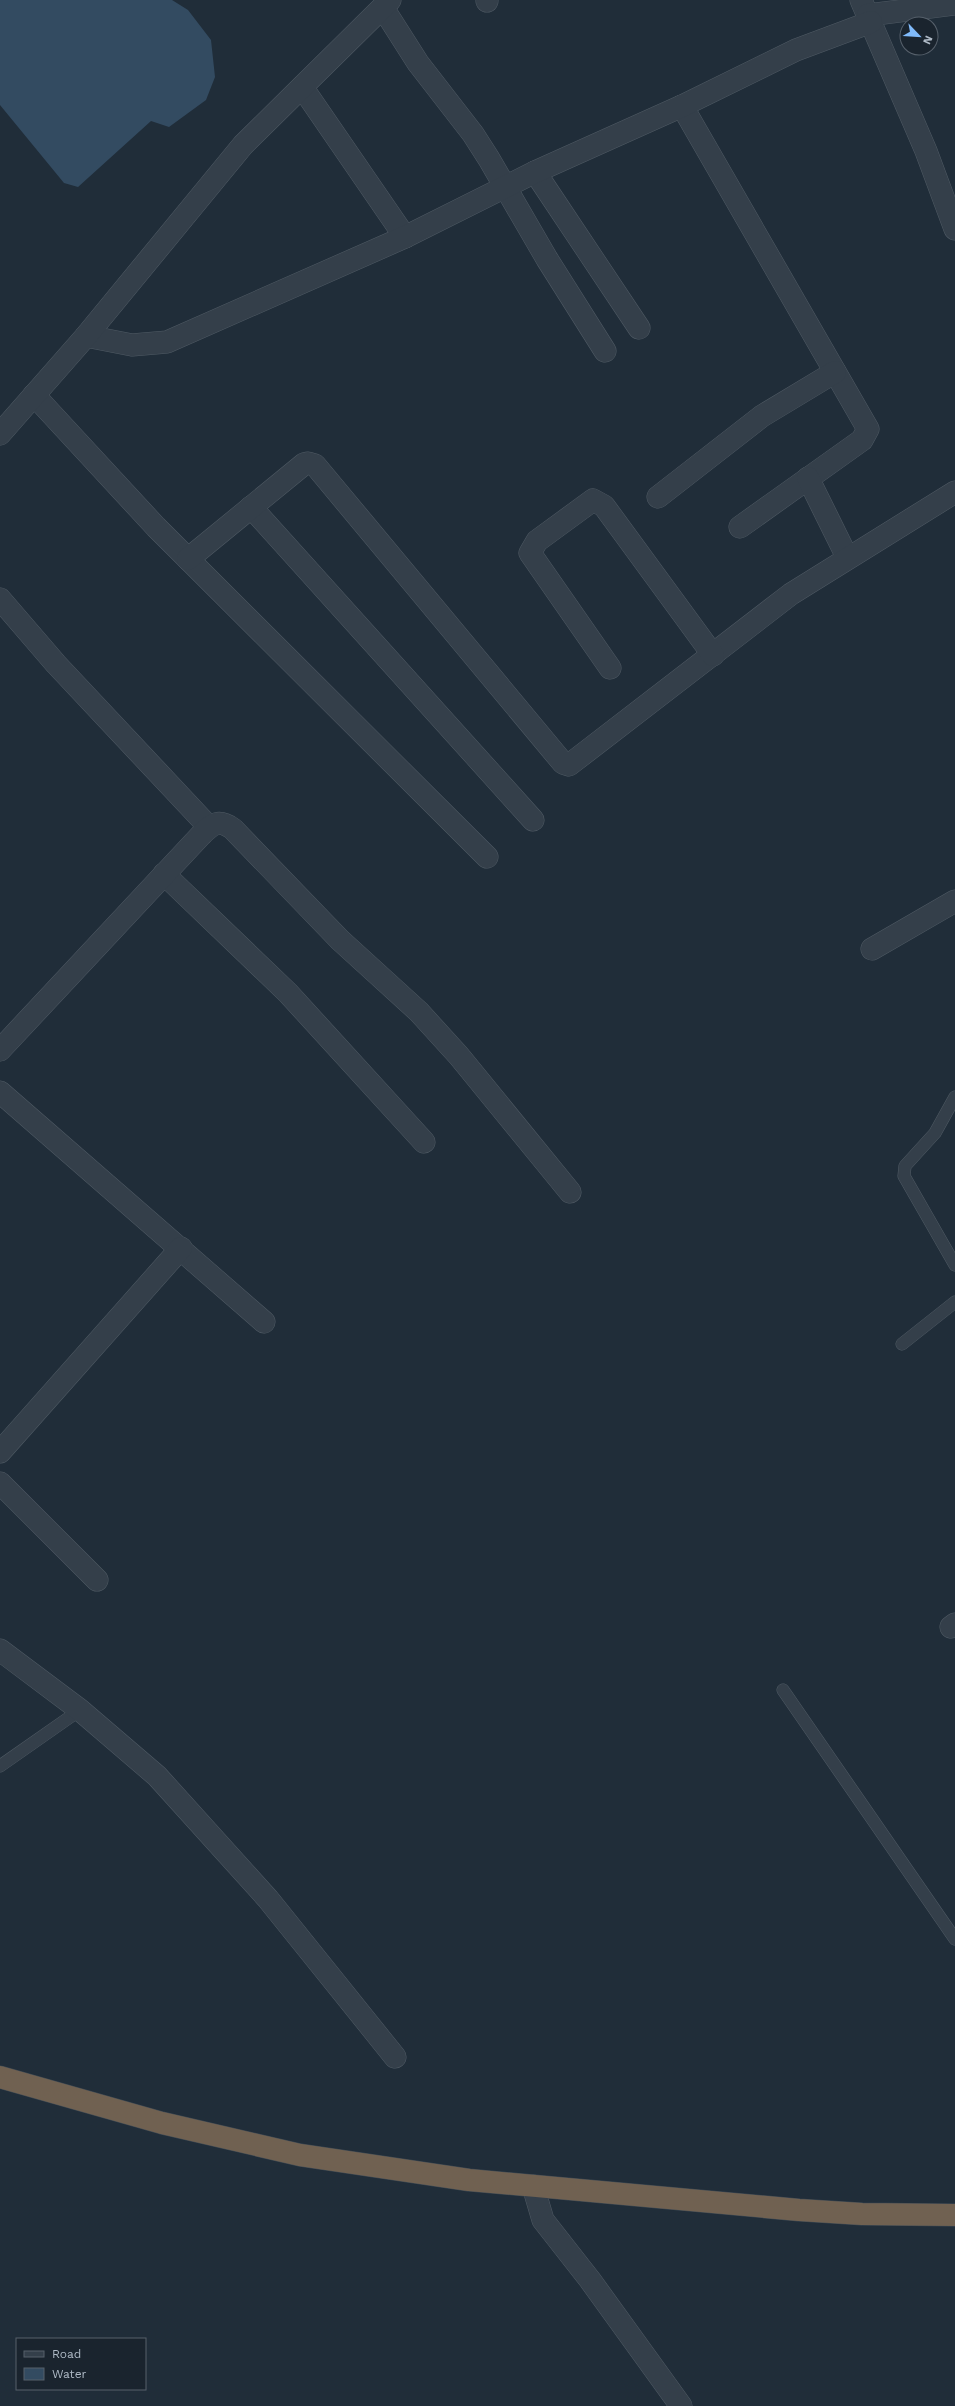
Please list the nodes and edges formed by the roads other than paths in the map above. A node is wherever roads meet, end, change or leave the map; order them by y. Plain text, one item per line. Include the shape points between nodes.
1 (386, 4) edge
2 (955, 4) edge
3 (867, 12) edge
4 (302, 87) junction
5 (682, 106) junction
6 (536, 172) junction
7 (505, 188) junction
8 (950, 197) edge
9 (955, 230) edge
10 (405, 237) junction
11 (640, 328) dead end
12 (86, 336) junction
13 (605, 351) dead end
14 (835, 372) junction
15 (34, 395) junction
16 (0, 434) edge
17 (808, 478) junction
18 (955, 492) edge
19 (658, 497) dead end
20 (251, 508) junction
21 (740, 527) dead end
22 (847, 557) junction
23 (188, 559) junction
24 (0, 599) edge
25 (713, 655) junction
26 (610, 668) dead end
27 (533, 820) dead end
28 (209, 827) junction
29 (487, 857) dead end
30 (164, 874) junction
31 (955, 901) edge
32 (872, 949) dead end
33 (0, 1050) edge
34 (0, 1092) edge
35 (955, 1098) edge
36 (424, 1142) dead end
37 (570, 1192) dead end
38 (181, 1248) junction
39 (955, 1265) edge
40 (955, 1302) edge
41 (264, 1322) dead end
42 (902, 1344) dead end
43 (0, 1452) edge
44 (0, 1484) edge
45 (97, 1580) dead end
46 (0, 1650) edge
47 (783, 1690) dead end
48 (80, 1710) junction
49 (0, 1766) edge
50 (955, 1940) edge
51 (395, 2057) dead end
52 (0, 2077) edge
53 (533, 2186) junction
54 (955, 2215) edge
55 (681, 2406) edge

1 - 4 street
1 - 7 street via 418,63 473,134
2 - 3 street
3 - 5 street
3 - 8 street via 926,152
4 - 10 street
4 - 12 street via 243,145
5 - 6 street
5 - 14 street
6 - 7 street
6 - 11 street
7 - 10 street
7 - 13 street
8 - 9 street
10 - 12 street via 167,342 132,345
12 - 15 street
14 - 17 street via 866,423 867,433 862,440
14 - 19 street via 762,416
15 - 16 street
15 - 23 street
17 - 21 street
17 - 22 street
18 - 22 street
20 - 23 street
20 - 25 street via 304,464 315,465 565,764 574,762
20 - 27 street
22 - 25 street via 791,594
23 - 29 street
24 - 28 street via 62,670
25 - 26 street via 604,506 592,500 537,541 530,553
28 - 30 street
28 - 37 street via 220,822 233,829 340,940 419,1012 459,1056
30 - 33 street
30 - 36 street via 288,993
31 - 32 street
34 - 38 street
35 - 39 lane via 935,1133 908,1162 904,1172
38 - 41 street
38 - 43 street
40 - 42 lane
44 - 45 street
46 - 48 street
47 - 50 lane
48 - 49 lane
48 - 51 street via 157,1776 198,1820 268,1899
52 - 53 highway via 162,2123 300,2155 470,2180
53 - 54 highway via 799,2210
53 - 55 street via 544,2220

